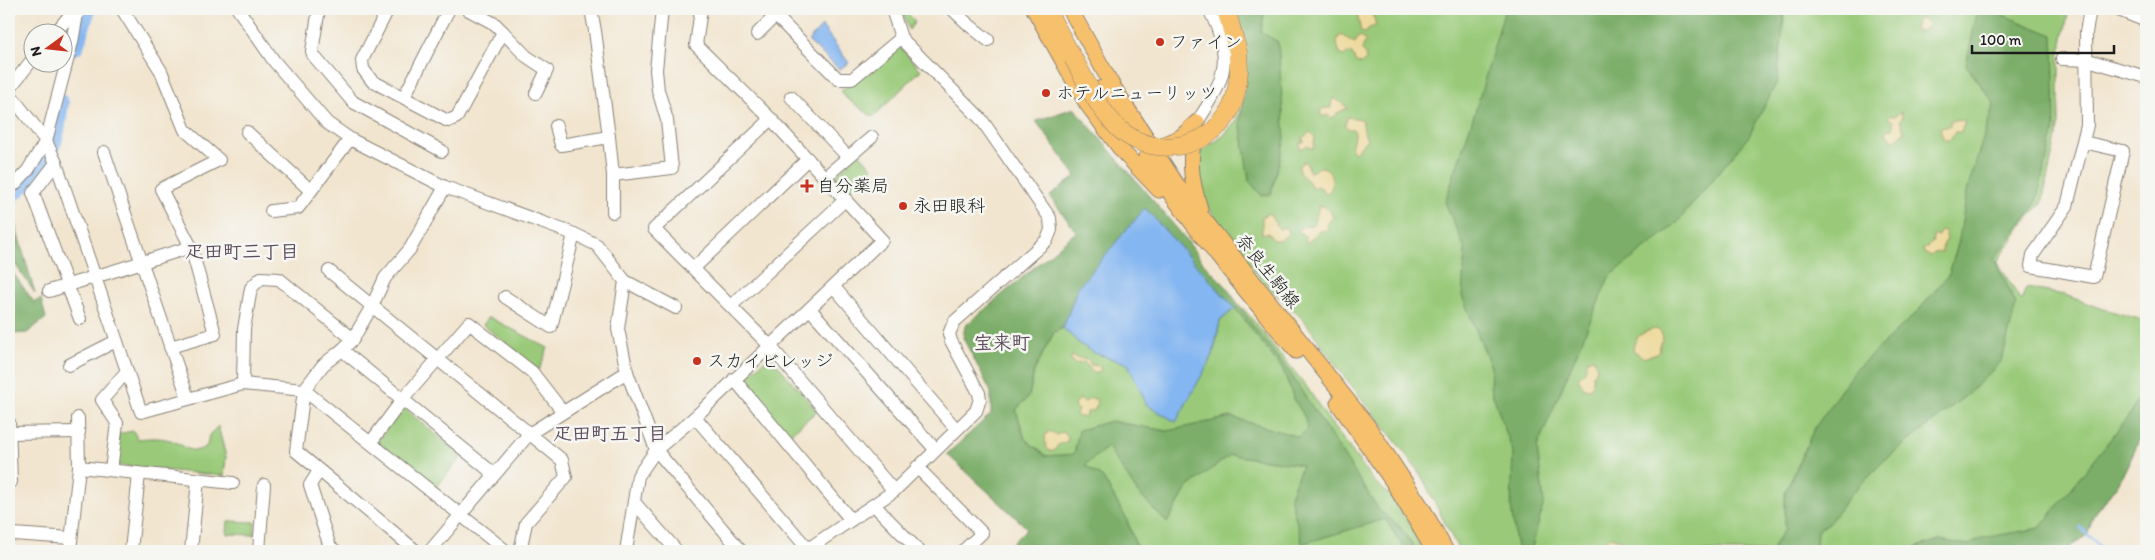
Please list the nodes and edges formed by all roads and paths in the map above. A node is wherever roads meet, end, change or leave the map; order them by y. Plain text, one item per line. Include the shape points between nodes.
1 (77, 9) edge
2 (122, 9) edge
3 (238, 9) edge
4 (319, 9) edge
5 (388, 9) edge
6 (449, 9) edge
7 (467, 9) edge
8 (590, 9) edge
9 (662, 9) edge
10 (701, 9) edge
11 (892, 9) edge
12 (952, 9) edge
13 (1034, 9) edge
14 (1046, 9) edge
15 (1058, 9) edge
16 (1070, 9) edge
17 (1209, 9) edge
18 (1226, 9) edge
19 (2090, 9) edge
20 (2116, 9) edge
21 (773, 12) edge
22 (2146, 21) edge
23 (65, 22) edge
24 (503, 32) junction
25 (758, 34) dead end
26 (901, 38) junction
27 (988, 40) dead end
28 (2062, 59) dead end
29 (2088, 60) junction
30 (22, 72) edge
31 (2146, 77) edge
32 (9, 89) edge
33 (9, 93) edge
34 (536, 93) dead end
35 (404, 97) junction
36 (791, 97) dead end
37 (771, 119) junction
38 (1197, 122) junction
39 (556, 126) dead end
40 (1139, 127) junction
41 (247, 132) dead end
42 (609, 137) junction
43 (872, 137) dead end
44 (350, 139) junction
45 (46, 141) junction
46 (2083, 142) junction
47 (104, 152) dead end
48 (442, 152) dead end
49 (848, 157) junction
50 (55, 158) junction
51 (808, 159) junction
52 (613, 175) junction
53 (825, 177) junction
54 (445, 187) junction
55 (9, 188) edge
56 (310, 190) junction
57 (846, 199) junction
58 (271, 211) dead end
59 (613, 212) dead end
60 (1204, 221) junction
61 (574, 234) junction
62 (1202, 237) junction
63 (192, 247) junction
64 (142, 262) junction
65 (694, 268) junction
66 (328, 271) dead end
67 (94, 277) junction
68 (625, 281) junction
69 (68, 285) junction
70 (834, 287) junction
71 (49, 291) dead end
72 (505, 297) dead end
73 (372, 306) junction
74 (731, 306) junction
75 (676, 308) dead end
76 (810, 309) junction
77 (80, 319) dead end
78 (353, 339) junction
79 (116, 341) junction
80 (770, 346) junction
81 (170, 347) junction
82 (342, 350) junction
83 (438, 361) junction
84 (69, 365) dead end
85 (127, 371) junction
86 (627, 372) junction
87 (734, 380) junction
88 (243, 384) junction
89 (304, 390) junction
90 (188, 398) junction
91 (403, 399) junction
92 (563, 412) junction
93 (695, 417) junction
94 (78, 418) dead end
95 (9, 422) edge
96 (956, 429) junction
97 (78, 432) junction
98 (9, 434) edge
99 (529, 434) junction
100 (371, 442) junction
101 (656, 450) junction
102 (935, 450) junction
103 (79, 467) junction
104 (917, 467) junction
105 (112, 470) junction
106 (319, 471) junction
107 (139, 474) junction
108 (494, 474) junction
109 (198, 480) junction
110 (11, 482) dead end
111 (233, 483) dead end
112 (264, 485) dead end
113 (894, 491) junction
114 (634, 502) junction
115 (874, 505) junction
116 (460, 515) junction
117 (851, 520) junction
118 (13, 534) dead end
119 (71, 538) junction
120 (806, 550) edge
121 (70, 551) edge
122 (132, 551) edge
123 (191, 551) edge
124 (259, 551) edge
125 (336, 551) edge
126 (416, 551) edge
127 (430, 551) edge
128 (506, 551) edge
129 (520, 551) edge
130 (626, 551) edge
131 (677, 551) edge
132 (740, 551) edge
133 (919, 551) edge
134 (963, 551) edge
135 (1434, 551) edge
136 (1446, 551) edge

1 - 23 street
1 - 45 street via 72,42
2 - 63 street via 161,71 185,130 219,160 161,189
3 - 44 street via 298,92 327,123
4 - 48 street via 313,55 353,102
5 - 35 street via 362,60 363,69 372,81
6 - 35 street
7 - 24 street
8 - 42 street
9 - 52 street via 656,70 667,120 672,168
10 - 37 street via 696,45
11 - 26 street
12 - 27 street
13 - 62 main road, 奈良生駒線 via 1086,104 1106,131
14 - 18 highway, bridge via 1116,126 1139,141 1168,147 1189,144 1210,133 1221,123 1234,100 1238,52
15 - 62 main road, 奈良生駒線 via 1114,108 1166,189
16 - 40 main road, 奈良生駒線
17 - 38 street via 1225,53 1224,69
19 - 29 street via 2086,33
20 - 22 street
21 - 25 street
21 - 26 street via 838,79 852,79
24 - 34 street via 526,56 547,70
24 - 35 street via 457,117 448,121
26 - 96 street via 981,119 1051,224 1047,240 951,328 951,340 980,399 976,411
28 - 29 street
29 - 31 street
29 - 46 street via 2088,125
30 - 32 street
33 - 45 street
36 - 49 street
37 - 51 street
37 - 65 street via 654,229
38 - 40 main road via 1181,137 1164,144 1149,138
38 - 60 main road via 1190,161
39 - 42 street via 561,145
40 - 60 main road, 奈良生駒線
41 - 56 street
42 - 52 street
43 - 49 street
44 - 54 street
44 - 56 street
45 - 50 street
45 - 55 street via 28,170
46 - 46 street via 2067,206 2033,256 2031,266 2094,277 2123,152
47 - 64 street
49 - 53 street
50 - 67 street
50 - 69 street via 33,193
51 - 53 street
51 - 65 street
52 - 59 street
53 - 57 street
54 - 61 street
54 - 73 street via 410,249 384,278
56 - 58 street via 298,208
57 - 70 street via 882,240
57 - 74 street
60 - 136 main road, 奈良生駒線 via 1367,425 1424,511
61 - 68 street via 597,245
61 - 72 street via 551,327
62 - 135 main road, 奈良生駒線 via 1334,398 1393,482
63 - 64 street
63 - 81 street via 215,334
64 - 67 street
64 - 81 street
65 - 74 street
66 - 73 street
67 - 69 street
67 - 79 street
68 - 75 street
68 - 86 street via 618,328
69 - 71 street
69 - 77 street
70 - 76 street
70 - 96 street
73 - 78 street
73 - 83 street
74 - 80 street
76 - 80 street
76 - 102 street
78 - 82 street
78 - 88 street via 279,279 261,278 251,288 244,329
79 - 84 street
79 - 85 street
80 - 87 street
80 - 113 street
81 - 90 street
82 - 89 street via 322,365
82 - 91 street
83 - 91 street
83 - 92 street via 469,323 532,372
83 - 99 street
85 - 90 street via 141,412
85 - 105 street via 102,400 117,423
86 - 92 street
86 - 101 street
87 - 93 street
87 - 117 street
88 - 89 street
88 - 90 street
89 - 100 street
89 - 106 street via 296,451
91 - 100 street
91 - 108 street
92 - 99 street
93 - 101 street
93 - 120 street
94 - 97 street
95 - 98 street
96 - 102 street
97 - 98 street
97 - 103 street
98 - 110 street
99 - 108 street
99 - 129 street via 562,460 566,477 526,523
100 - 116 street
101 - 114 street via 638,476
101 - 132 street
102 - 104 street
103 - 105 street
103 - 119 street
104 - 113 street
104 - 134 street via 982,533
105 - 107 street
106 - 125 street via 310,485 330,547
106 - 126 street
107 - 109 street
107 - 122 street
108 - 116 street
109 - 111 street
109 - 123 street
112 - 124 street
113 - 115 street
114 - 130 street
114 - 131 street
115 - 117 street
115 - 133 street
116 - 127 street
116 - 128 street
117 - 120 street
118 - 119 street
119 - 121 street

